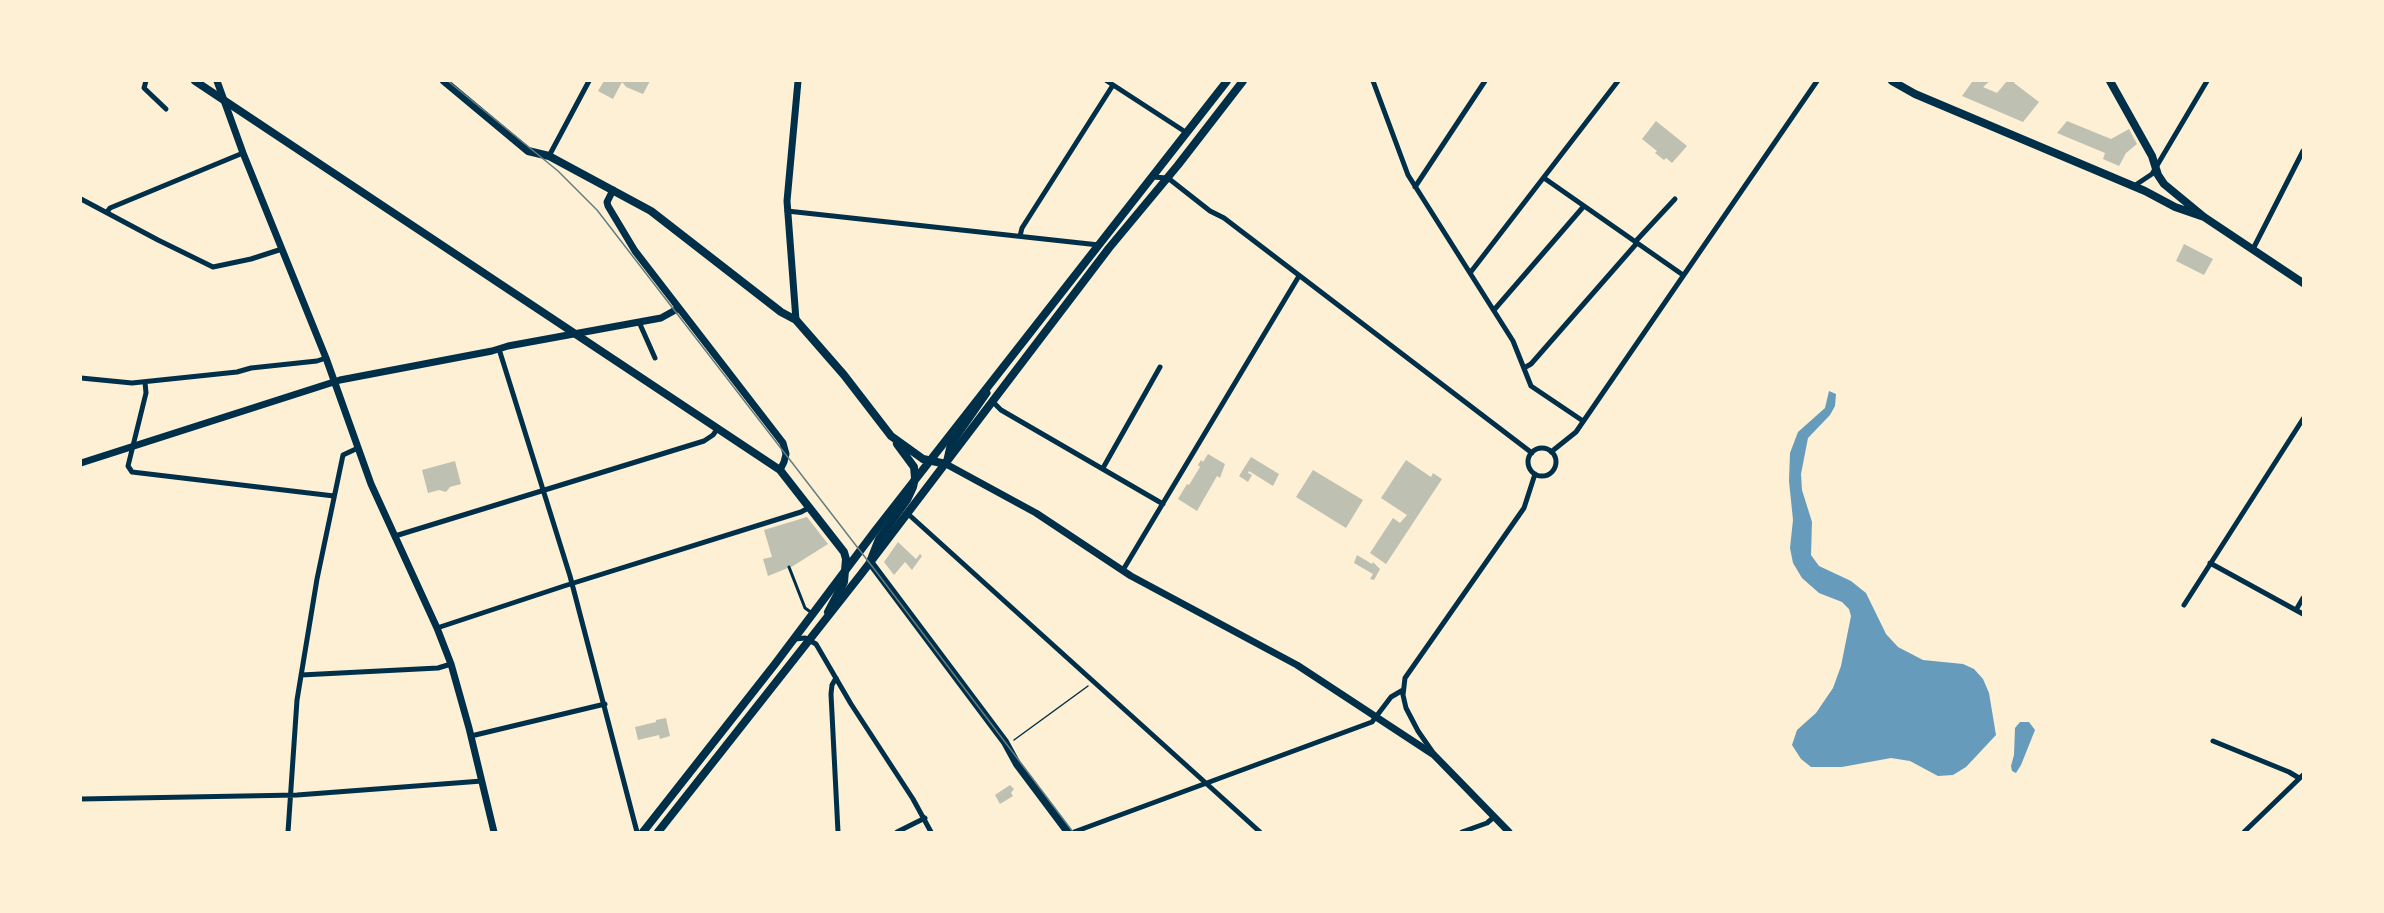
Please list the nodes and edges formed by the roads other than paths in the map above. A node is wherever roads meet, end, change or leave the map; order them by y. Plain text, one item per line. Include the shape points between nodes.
1 (146, 81) edge
2 (195, 81) edge
3 (217, 81) edge
4 (444, 81) edge
5 (589, 81) edge
6 (798, 81) edge
7 (1107, 81) edge
8 (1227, 81) edge
9 (1373, 81) edge
10 (1485, 81) edge
11 (1618, 81) edge
12 (1816, 81) edge
13 (1892, 81) edge
14 (2110, 81) edge
15 (2207, 81) edge
16 (1242, 82) edge
17 (1113, 85) junction
18 (223, 100) junction
19 (166, 109) dead end
20 (1187, 132) junction
21 (2303, 151) edge
22 (243, 153) junction
23 (549, 156) junction
24 (2156, 168) junction
25 (1152, 177) junction
26 (1167, 178) junction
27 (1544, 178) junction
28 (2133, 186) junction
29 (1415, 187) junction
30 (613, 190) junction
31 (81, 198) edge
32 (1675, 199) dead end
33 (1584, 206) junction
34 (787, 211) junction
35 (107, 212) junction
36 (2204, 217) junction
37 (1020, 236) junction
38 (1636, 242) junction
39 (1099, 245) junction
40 (282, 249) junction
41 (2253, 249) junction
42 (1470, 273) junction
43 (1683, 275) junction
44 (1299, 276) junction
45 (2303, 283) edge
46 (679, 308) junction
47 (1494, 310) junction
48 (796, 320) junction
49 (639, 322) junction
50 (575, 333) junction
51 (498, 349) junction
52 (326, 358) junction
53 (655, 358) dead end
54 (1160, 367) dead end
55 (1524, 368) junction
56 (996, 377) junction
57 (81, 378) edge
58 (145, 382) junction
59 (335, 382) junction
60 (992, 401) junction
61 (2303, 419) edge
62 (1583, 421) junction
63 (718, 428) junction
64 (891, 436) junction
65 (133, 447) junction
66 (358, 448) junction
67 (1551, 452) junction
68 (1532, 453) junction
69 (929, 461) junction
70 (81, 463) edge
71 (946, 464) junction
72 (1102, 468) junction
73 (780, 470) junction
74 (1535, 474) junction
75 (915, 478) junction
76 (543, 491) junction
77 (334, 496) junction
78 (1162, 504) junction
79 (810, 507) junction
80 (906, 513) junction
81 (395, 536) junction
82 (860, 550) junction
83 (844, 552) junction
84 (870, 562) junction
85 (2210, 563) junction
86 (789, 567) dead end
87 (846, 568) junction
88 (1123, 570) junction
89 (572, 583) junction
90 (2303, 598) edge
91 (2184, 605) dead end
92 (2296, 609) junction
93 (813, 614) junction
94 (2303, 614) edge
95 (824, 621) junction
96 (437, 628) junction
97 (811, 639) junction
98 (793, 640) junction
99 (451, 664) junction
100 (301, 675) junction
101 (836, 678) junction
102 (1403, 690) junction
103 (605, 704) junction
104 (1377, 717) junction
105 (471, 736) junction
106 (2213, 741) dead end
107 (1434, 755) junction
108 (2301, 776) edge
109 (482, 781) junction
110 (1206, 784) junction
111 (290, 795) junction
112 (81, 799) edge
113 (1494, 817) junction
114 (925, 818) junction
115 (288, 832) edge
116 (494, 832) edge
117 (637, 832) edge
118 (643, 832) edge
119 (658, 832) edge
120 (838, 832) edge
121 (897, 832) edge
122 (931, 832) edge
123 (1068, 832) edge
124 (1074, 832) edge
125 (1260, 832) edge
126 (1462, 832) edge
127 (1509, 832) edge
128 (2244, 832) edge

1 - 19 street via 144,88
2 - 18 main road
3 - 18 street
4 - 23 main road via 528,151
5 - 23 street
6 - 34 street
7 - 17 street
8 - 20 main road
9 - 29 street
10 - 29 street
11 - 27 street
12 - 43 street
13 - 28 main road
14 - 24 main road
15 - 24 street
16 - 26 main road
17 - 20 street
17 - 37 street
18 - 22 street
18 - 50 main road
20 - 25 main road
21 - 41 street
22 - 35 street
22 - 40 street
23 - 30 main road
24 - 28 street via 2148,179
24 - 36 main road via 2164,184
25 - 26 street
25 - 39 main road
26 - 44 street
26 - 60 main road
27 - 33 street
27 - 42 street
28 - 36 main road
29 - 42 street
30 - 46 street via 608,206 635,251
30 - 48 main road via 651,211
31 - 35 street
32 - 38 street
33 - 38 street
33 - 47 street
34 - 37 street
34 - 48 street
35 - 40 street via 213,267
36 - 41 main road
37 - 39 street
38 - 43 street
38 - 55 street
39 - 56 main road
40 - 52 street
41 - 45 main road
42 - 47 street
43 - 62 street
44 - 68 street
44 - 78 street
46 - 49 street via 661,318
46 - 73 street via 783,443 786,453
47 - 55 street
48 - 64 main road
49 - 50 street
49 - 53 street
50 - 51 street
50 - 63 main road
51 - 59 street
51 - 76 street
52 - 58 street
52 - 59 street
54 - 72 street
55 - 62 street via 1531,386
56 - 69 main road
56 - 71 street via 950,446
57 - 58 street
58 - 65 street
59 - 65 street
59 - 66 street
60 - 71 main road
60 - 72 street via 1001,410
61 - 85 street
62 - 67 street
63 - 73 main road
63 - 76 street via 704,441
64 - 69 main road
64 - 75 main road via 914,467
65 - 70 street
65 - 77 street via 128,466 136,474
66 - 77 street via 343,455
66 - 81 street
67 - 68 street via 1539,449
67 - 74 street via 1556,463 1553,471
68 - 74 street via 1528,462
69 - 71 main road
69 - 75 main road
71 - 80 main road
71 - 88 street via 1036,513
72 - 78 street
73 - 79 main road
74 - 102 street via 1524,508 1405,678
75 - 82 main road
75 - 84 main road via 907,500 879,538
76 - 81 street
76 - 89 street
77 - 100 street
78 - 88 street
79 - 83 main road
79 - 89 street
80 - 84 main road
80 - 110 street
81 - 96 street
82 - 83 main road
82 - 87 main road
83 - 87 main road
84 - 95 main road
84 - 123 main road
85 - 91 street
85 - 92 street
86 - 93 lane via 805,608
87 - 93 main road
87 - 95 main road via 844,582
88 - 104 street via 1297,664
89 - 96 street
89 - 103 street
90 - 92 street
92 - 94 street
93 - 98 main road
95 - 97 main road
96 - 99 street
97 - 98 street
97 - 101 street
97 - 119 main road
98 - 118 main road
99 - 100 street via 438,668
99 - 105 street
100 - 111 street
101 - 114 street
101 - 120 street via 831,694
102 - 104 street via 1391,697
102 - 107 street via 1406,708
103 - 105 street
103 - 117 street
104 - 107 street
104 - 110 street
105 - 109 street
106 - 108 street
107 - 113 street
108 - 128 street
109 - 111 street
109 - 116 street
110 - 124 street
110 - 125 street
111 - 112 street
111 - 115 street
113 - 126 street
113 - 127 street
114 - 121 street
114 - 122 street

